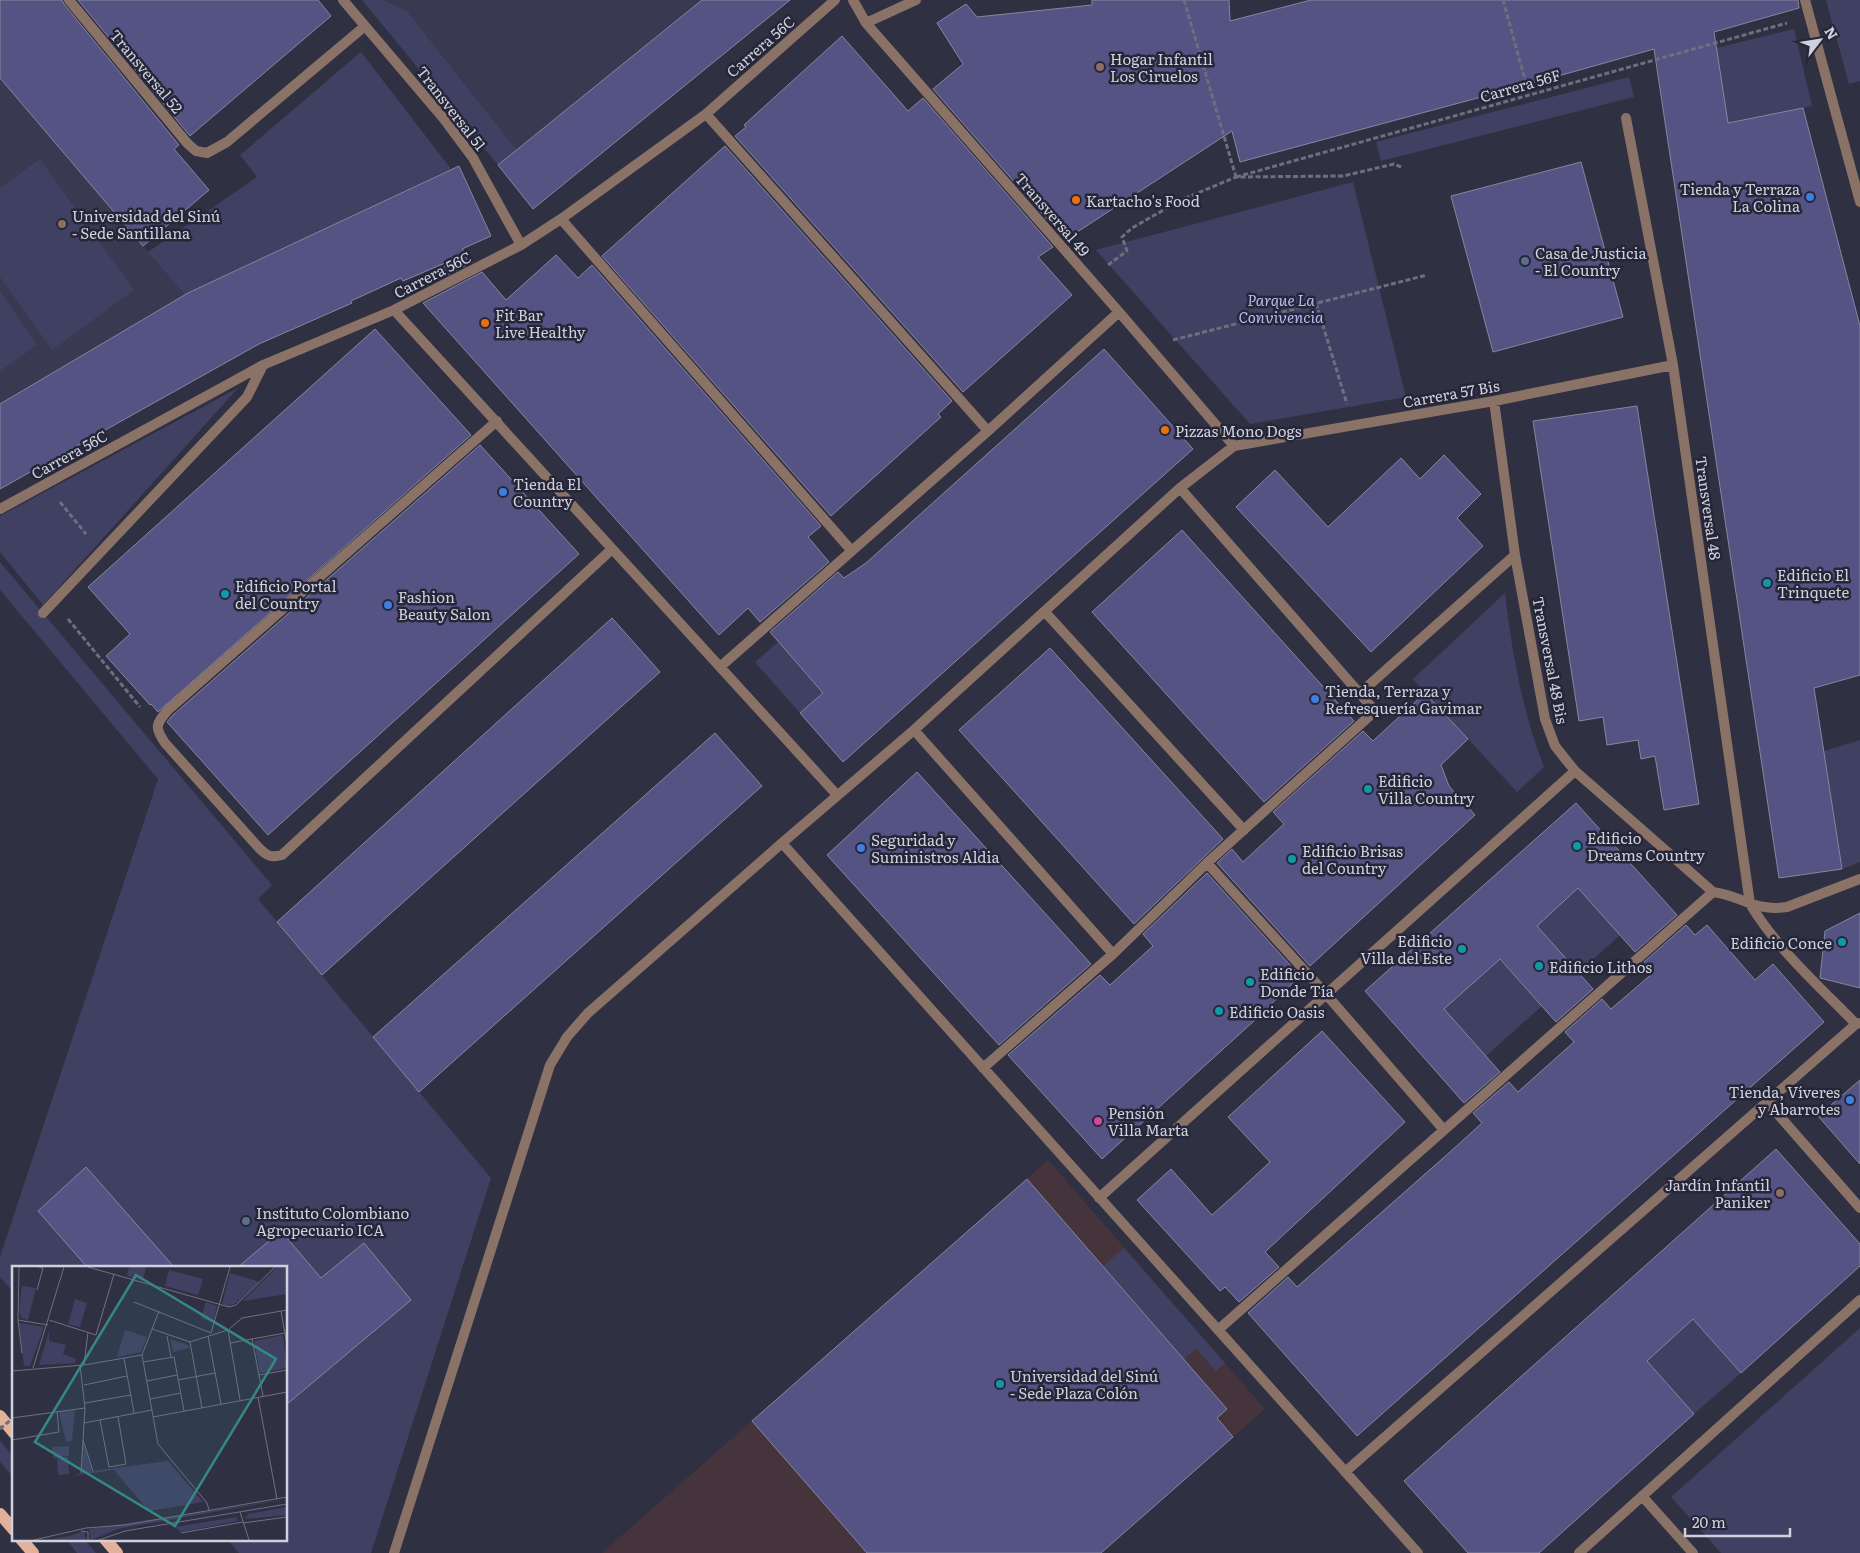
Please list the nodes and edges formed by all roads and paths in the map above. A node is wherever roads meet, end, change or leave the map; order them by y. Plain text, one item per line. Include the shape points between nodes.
1 (69, 0) edge
2 (343, 0) edge
3 (835, 0) edge
4 (853, 0) edge
5 (916, 0) edge
6 (1184, 0) edge
7 (1503, 0) edge
8 (1805, 0) edge
9 (1810, 17) junction
10 (866, 23) junction
11 (365, 26) junction
12 (1529, 94) junction
13 (706, 114) junction
14 (1626, 118) dead end
15 (1401, 167) dead end
16 (1236, 177) junction
17 (1860, 202) edge
18 (561, 220) junction
19 (521, 245) junction
20 (1427, 275) dead end
21 (1090, 279) junction
22 (1316, 303) junction
23 (394, 310) junction
24 (1119, 312) junction
25 (1148, 346) junction
26 (263, 365) junction
27 (1673, 365) junction
28 (1494, 401) junction
29 (497, 421) junction
30 (1353, 426) junction
31 (988, 431) junction
32 (1234, 446) junction
33 (45, 484) junction
34 (1180, 488) junction
35 (0, 509) edge
36 (612, 549) junction
37 (851, 550) junction
38 (100, 552) junction
39 (1515, 555) junction
40 (54, 601) junction
41 (1045, 612) junction
42 (42, 613) dead end
43 (720, 667) junction
44 (1359, 694) junction
45 (157, 726) junction
46 (914, 730) junction
47 (1575, 771) junction
48 (837, 795) junction
49 (1244, 830) junction
50 (782, 843) junction
51 (1206, 863) junction
52 (1860, 879) edge
53 (1713, 892) junction
54 (1750, 904) junction
55 (1113, 954) junction
56 (1325, 994) junction
57 (1858, 1024) edge
58 (983, 1068) junction
59 (1768, 1103) junction
60 (1444, 1130) junction
61 (1099, 1198) junction
62 (1860, 1208) edge
63 (1860, 1300) edge
64 (1218, 1330) junction
65 (0, 1416) edge
66 (12, 1419) edge
67 (0, 1429) edge
68 (12, 1431) edge
69 (1345, 1472) junction
70 (1642, 1496) junction
71 (0, 1514) edge
72 (12, 1528) edge
73 (22, 1540) edge
74 (106, 1540) edge
75 (33, 1553) edge
76 (117, 1553) edge
77 (394, 1553) edge
78 (1418, 1553) edge
79 (1579, 1553) edge
80 (1693, 1553) edge

1 - 11 street, Transversal 52 via 187,143 196,151 207,154 227,142
2 - 11 street, Transversal 51
3 - 13 street, Carrera 56C
4 - 10 street, Transversal 49
5 - 10 street
6 - 16 path
7 - 12 path
8 - 9 street
9 - 12 path, Carrera 56F
9 - 17 street
10 - 21 street, Transversal 49
11 - 19 street, Transversal 51 via 473,158
12 - 16 path, Carrera 56F
13 - 18 street, Carrera 56C
13 - 31 street
14 - 27 street, Transversal 48
15 - 16 path via 1394,164 1343,176
16 - 21 path, Carrera 56F via 1181,200 1132,228 1122,237 1127,251
18 - 19 street, Carrera 56C
18 - 37 street
19 - 23 street, Carrera 56C
20 - 22 path
21 - 24 street, Transversal 49
22 - 25 path
22 - 30 path
23 - 26 street, Carrera 56C
23 - 29 street
24 - 25 street, Transversal 49
24 - 31 street
25 - 32 street, Transversal 49
26 - 33 street, Carrera 56C
26 - 38 street via 247,397
27 - 28 street, Carrera 57 Bis
27 - 54 street, Transversal 48
28 - 30 street, Carrera 57 Bis
28 - 39 street, Transversal 48 Bis
29 - 36 street
29 - 45 street via 168,710
30 - 32 street, Carrera 57 Bis
31 - 37 street
32 - 34 street
33 - 35 street, Carrera 56C
33 - 38 path
34 - 41 street
34 - 44 street
36 - 43 street
36 - 45 street via 282,855 266,855 259,848 166,743
37 - 43 street
38 - 40 street
39 - 44 street
39 - 47 street, Transversal 48 Bis via 1544,719 1555,746
40 - 42 street
40 - 45 path
41 - 46 street
41 - 49 street
43 - 48 street
44 - 49 street via 1375,711
46 - 48 street
46 - 55 street
47 - 53 street, Transversal 48 Bis
47 - 56 street
48 - 50 street
49 - 51 street
50 - 58 street
50 - 77 street via 588,1013 567,1037 550,1065
51 - 55 street
51 - 56 street
52 - 54 street, Transversal 48 Bis via 1787,907 1768,909
53 - 54 street, Transversal 48 Bis
53 - 60 street
54 - 57 street via 1782,950
55 - 58 street
56 - 60 street
56 - 61 street
57 - 59 street
58 - 61 street
59 - 62 street
59 - 69 street
60 - 64 street
61 - 64 street
63 - 70 street
64 - 69 street
65 - 68 main road
66 - 67 path, bridge
69 - 78 street
70 - 79 street
70 - 80 street
71 - 72 main road
73 - 75 main road
74 - 76 main road

